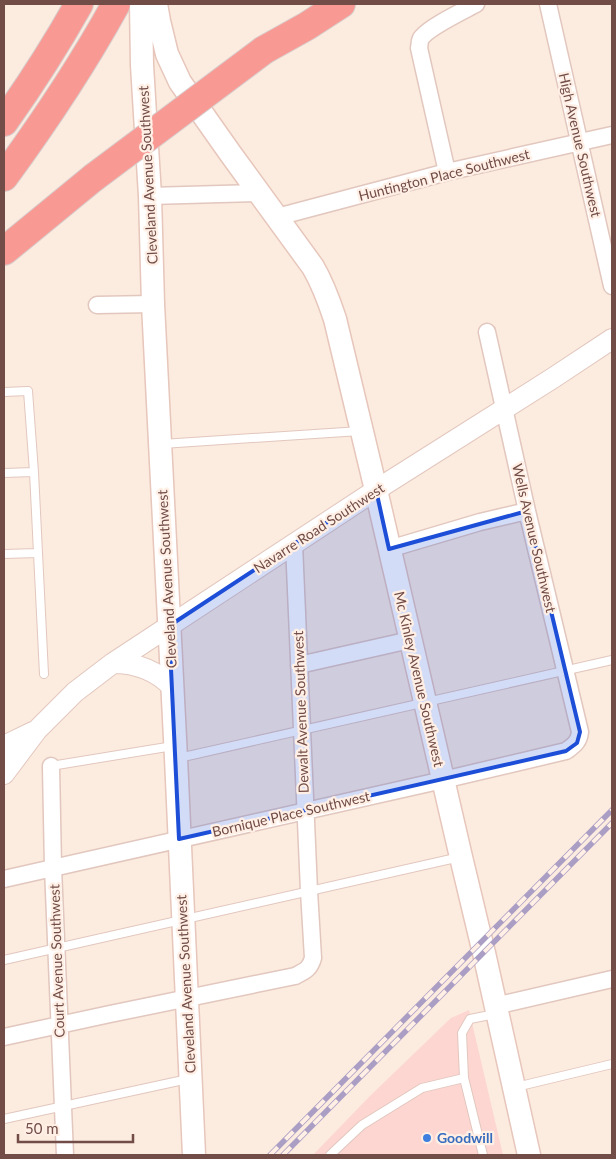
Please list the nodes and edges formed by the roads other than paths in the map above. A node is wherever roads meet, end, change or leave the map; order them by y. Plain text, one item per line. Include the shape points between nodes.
1 (60, 4) edge
2 (79, 4) edge
3 (116, 4) edge
4 (141, 4) edge
5 (156, 4) edge
6 (310, 4) edge
7 (341, 4) edge
8 (476, 4) edge
9 (548, 4) edge
10 (52, 36) junction
11 (264, 50) junction
12 (4, 101) edge
13 (4, 122) edge
14 (612, 134) edge
15 (579, 142) junction
16 (447, 172) junction
17 (4, 177) edge
18 (258, 193) junction
19 (150, 196) junction
20 (277, 217) junction
21 (4, 251) edge
22 (612, 286) edge
23 (153, 304) junction
24 (97, 305) dead end
25 (486, 332) dead end
26 (612, 339) edge
27 (4, 392) edge
28 (504, 409) junction
29 (362, 431) junction
30 (160, 444) junction
31 (34, 472) junction
32 (4, 473) edge
33 (376, 490) junction
34 (527, 511) junction
35 (294, 544) junction
36 (389, 549) junction
37 (38, 553) junction
38 (4, 554) edge
39 (169, 626) junction
40 (410, 640) junction
41 (612, 660) edge
42 (113, 662) junction
43 (299, 665) junction
44 (564, 670) junction
45 (44, 674) dead end
46 (172, 687) junction
47 (425, 703) junction
48 (37, 730) junction
49 (302, 730) junction
50 (577, 743) joint
51 (4, 746) edge
52 (176, 752) junction
53 (51, 766) joint
54 (4, 774) edge
55 (443, 780) junction
56 (305, 811) junction
57 (179, 840) junction
58 (461, 857) junction
59 (53, 868) junction
60 (4, 879) edge
61 (309, 891) junction
62 (183, 919) junction
63 (56, 948) junction
64 (4, 960) edge
65 (612, 979) edge
66 (187, 999) junction
67 (496, 1010) junction
68 (59, 1025) junction
69 (4, 1037) edge
70 (612, 1064) edge
71 (190, 1078) junction
72 (464, 1078) junction
73 (514, 1088) junction
74 (63, 1107) junction
75 (4, 1119) edge
76 (65, 1155) edge
77 (194, 1155) edge
78 (330, 1155) edge
79 (483, 1155) edge
80 (529, 1155) edge

1 - 10 highway
2 - 10 highway
3 - 17 highway via 78,70
4 - 19 main road, Cleveland Avenue Southwest
5 - 18 main road, Mc Kinley Avenue Southwest via 167,54 180,82
6 - 11 highway
7 - 11 highway
8 - 16 street via 422,37 420,48
9 - 15 street, High Avenue Southwest
10 - 12 highway
10 - 13 highway via 24,94
11 - 21 highway, bridge via 93,178
14 - 15 street, Huntington Place Southwest
15 - 16 street, Huntington Place Southwest
15 - 22 street, High Avenue Southwest
16 - 20 street, Huntington Place Southwest
18 - 19 street
18 - 20 main road, Mc Kinley Avenue Southwest
19 - 23 main road, Cleveland Avenue Southwest
20 - 29 main road, Mc Kinley Avenue Southwest via 313,267 329,299
23 - 24 street
23 - 30 main road, Cleveland Avenue Southwest
25 - 28 street, Wells Avenue Southwest
26 - 28 street, Navarre Road Southwest
27 - 31 lane via 28,391
28 - 33 street, Navarre Road Southwest
28 - 34 street, Wells Avenue Southwest
29 - 30 lane
29 - 33 main road, Mc Kinley Avenue Southwest
30 - 39 main road, Cleveland Avenue Southwest
31 - 32 lane
31 - 37 lane
33 - 35 street, Navarre Road Southwest
33 - 36 main road, Mc Kinley Avenue Southwest
34 - 36 street
34 - 44 street, Wells Avenue Southwest
35 - 39 street, Navarre Road Southwest
35 - 43 street, Dewalt Avenue Southwest
36 - 40 main road, Mc Kinley Avenue Southwest
37 - 38 lane
37 - 45 lane
39 - 42 street, Navarre Road Southwest
39 - 46 main road, Cleveland Avenue Southwest
40 - 43 street
40 - 47 main road, Mc Kinley Avenue Southwest
41 - 44 lane
42 - 46 street via 147,669
42 - 48 street, Navarre Road Southwest via 75,692
43 - 49 street, Dewalt Avenue Southwest
44 - 47 lane
44 - 50 street, Wells Avenue Southwest via 580,732
46 - 52 main road, Cleveland Avenue Southwest
47 - 49 lane
47 - 55 main road, Mc Kinley Avenue Southwest
48 - 51 street, Navarre Road Southwest
48 - 54 street, Navarre Road Southwest
49 - 52 lane via 192,755
49 - 56 street, Dewalt Avenue Southwest
50 - 55 street, Bornique Place Southwest via 566,751
52 - 53 lane
52 - 57 main road, Cleveland Avenue Southwest
53 - 59 street, Court Avenue Southwest
55 - 56 street, Bornique Place Southwest
55 - 58 main road, Mc Kinley Avenue Southwest
56 - 57 street, Bornique Place Southwest
56 - 61 street, Dewalt Avenue Southwest
57 - 59 street, Bornique Place Southwest
57 - 62 main road, Cleveland Avenue Southwest
58 - 61 lane
58 - 67 main road, Mc Kinley Avenue Southwest
59 - 60 street, Bornique Place Southwest
59 - 63 street, Court Avenue Southwest
61 - 62 lane
61 - 66 street, Dewalt Avenue Southwest via 313,958 308,969 295,976
62 - 63 lane
62 - 66 main road, Cleveland Avenue Southwest
63 - 64 lane
63 - 68 street, Court Avenue Southwest
65 - 67 street
66 - 68 street
66 - 71 main road, Cleveland Avenue Southwest
67 - 72 lane via 470,1019 462,1033
67 - 73 main road, Mc Kinley Avenue Southwest
68 - 69 street
68 - 74 street, Court Avenue Southwest
70 - 73 lane
71 - 74 lane
71 - 77 main road, Cleveland Avenue Southwest
72 - 78 lane via 422,1088 362,1125
72 - 79 lane
73 - 80 main road, Mc Kinley Avenue Southwest
74 - 75 lane
74 - 76 street, Court Avenue Southwest

